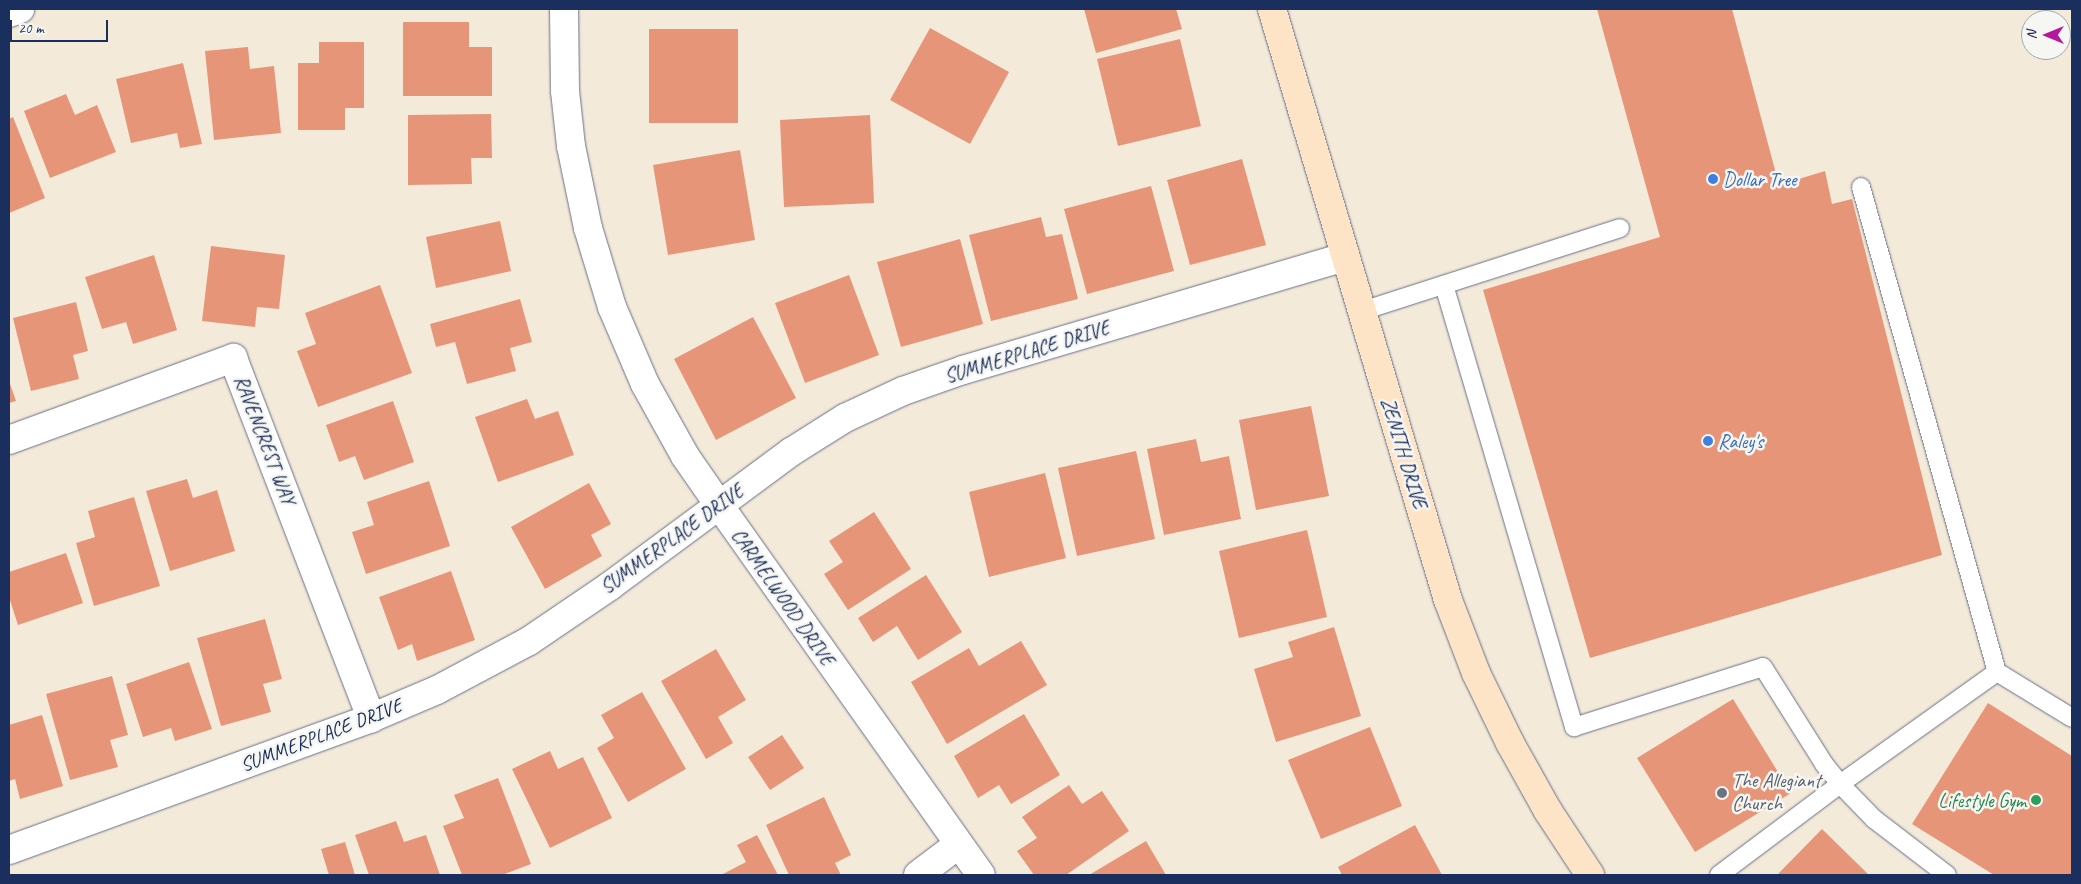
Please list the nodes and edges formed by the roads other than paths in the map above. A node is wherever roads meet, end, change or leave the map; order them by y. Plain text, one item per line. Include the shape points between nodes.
1 (20, 9) edge
2 (564, 9) edge
3 (1272, 9) edge
4 (9, 14) edge
5 (1861, 186) dead end
6 (1620, 228) dead end
7 (1345, 257) junction
8 (1444, 285) junction
9 (1362, 311) junction
10 (9, 440) edge
11 (719, 505) junction
12 (1997, 672) junction
13 (371, 718) junction
14 (2072, 718) edge
15 (1840, 784) junction
16 (959, 844) junction
17 (9, 850) edge
18 (918, 875) edge
19 (980, 875) edge
20 (1590, 875) edge
21 (1719, 875) edge
22 (1948, 875) edge

1 - 4 street
2 - 11 street, CARMELWOOD DRIVE via 565,91 571,146 588,228 612,307 645,384 685,456
3 - 7 street, ZENITH DRIVE
5 - 12 lane
6 - 8 lane
7 - 9 street, ZENITH DRIVE
7 - 11 street, SUMMERPLACE DRIVE via 963,370 903,391 791,452
8 - 9 lane
8 - 15 lane via 1574,727 1763,666
9 - 20 street, ZENITH DRIVE via 1448,600 1476,673 1544,804
10 - 13 street, RAVENCREST WAY via 233,358
11 - 13 street, SUMMERPLACE DRIVE via 610,586 528,641 437,690
11 - 16 street, CARMELWOOD DRIVE
12 - 14 lane
12 - 15 lane
13 - 17 street, SUMMERPLACE DRIVE
15 - 21 lane
15 - 22 lane via 1874,819
16 - 18 street
16 - 19 street, CARMELWOOD DRIVE

